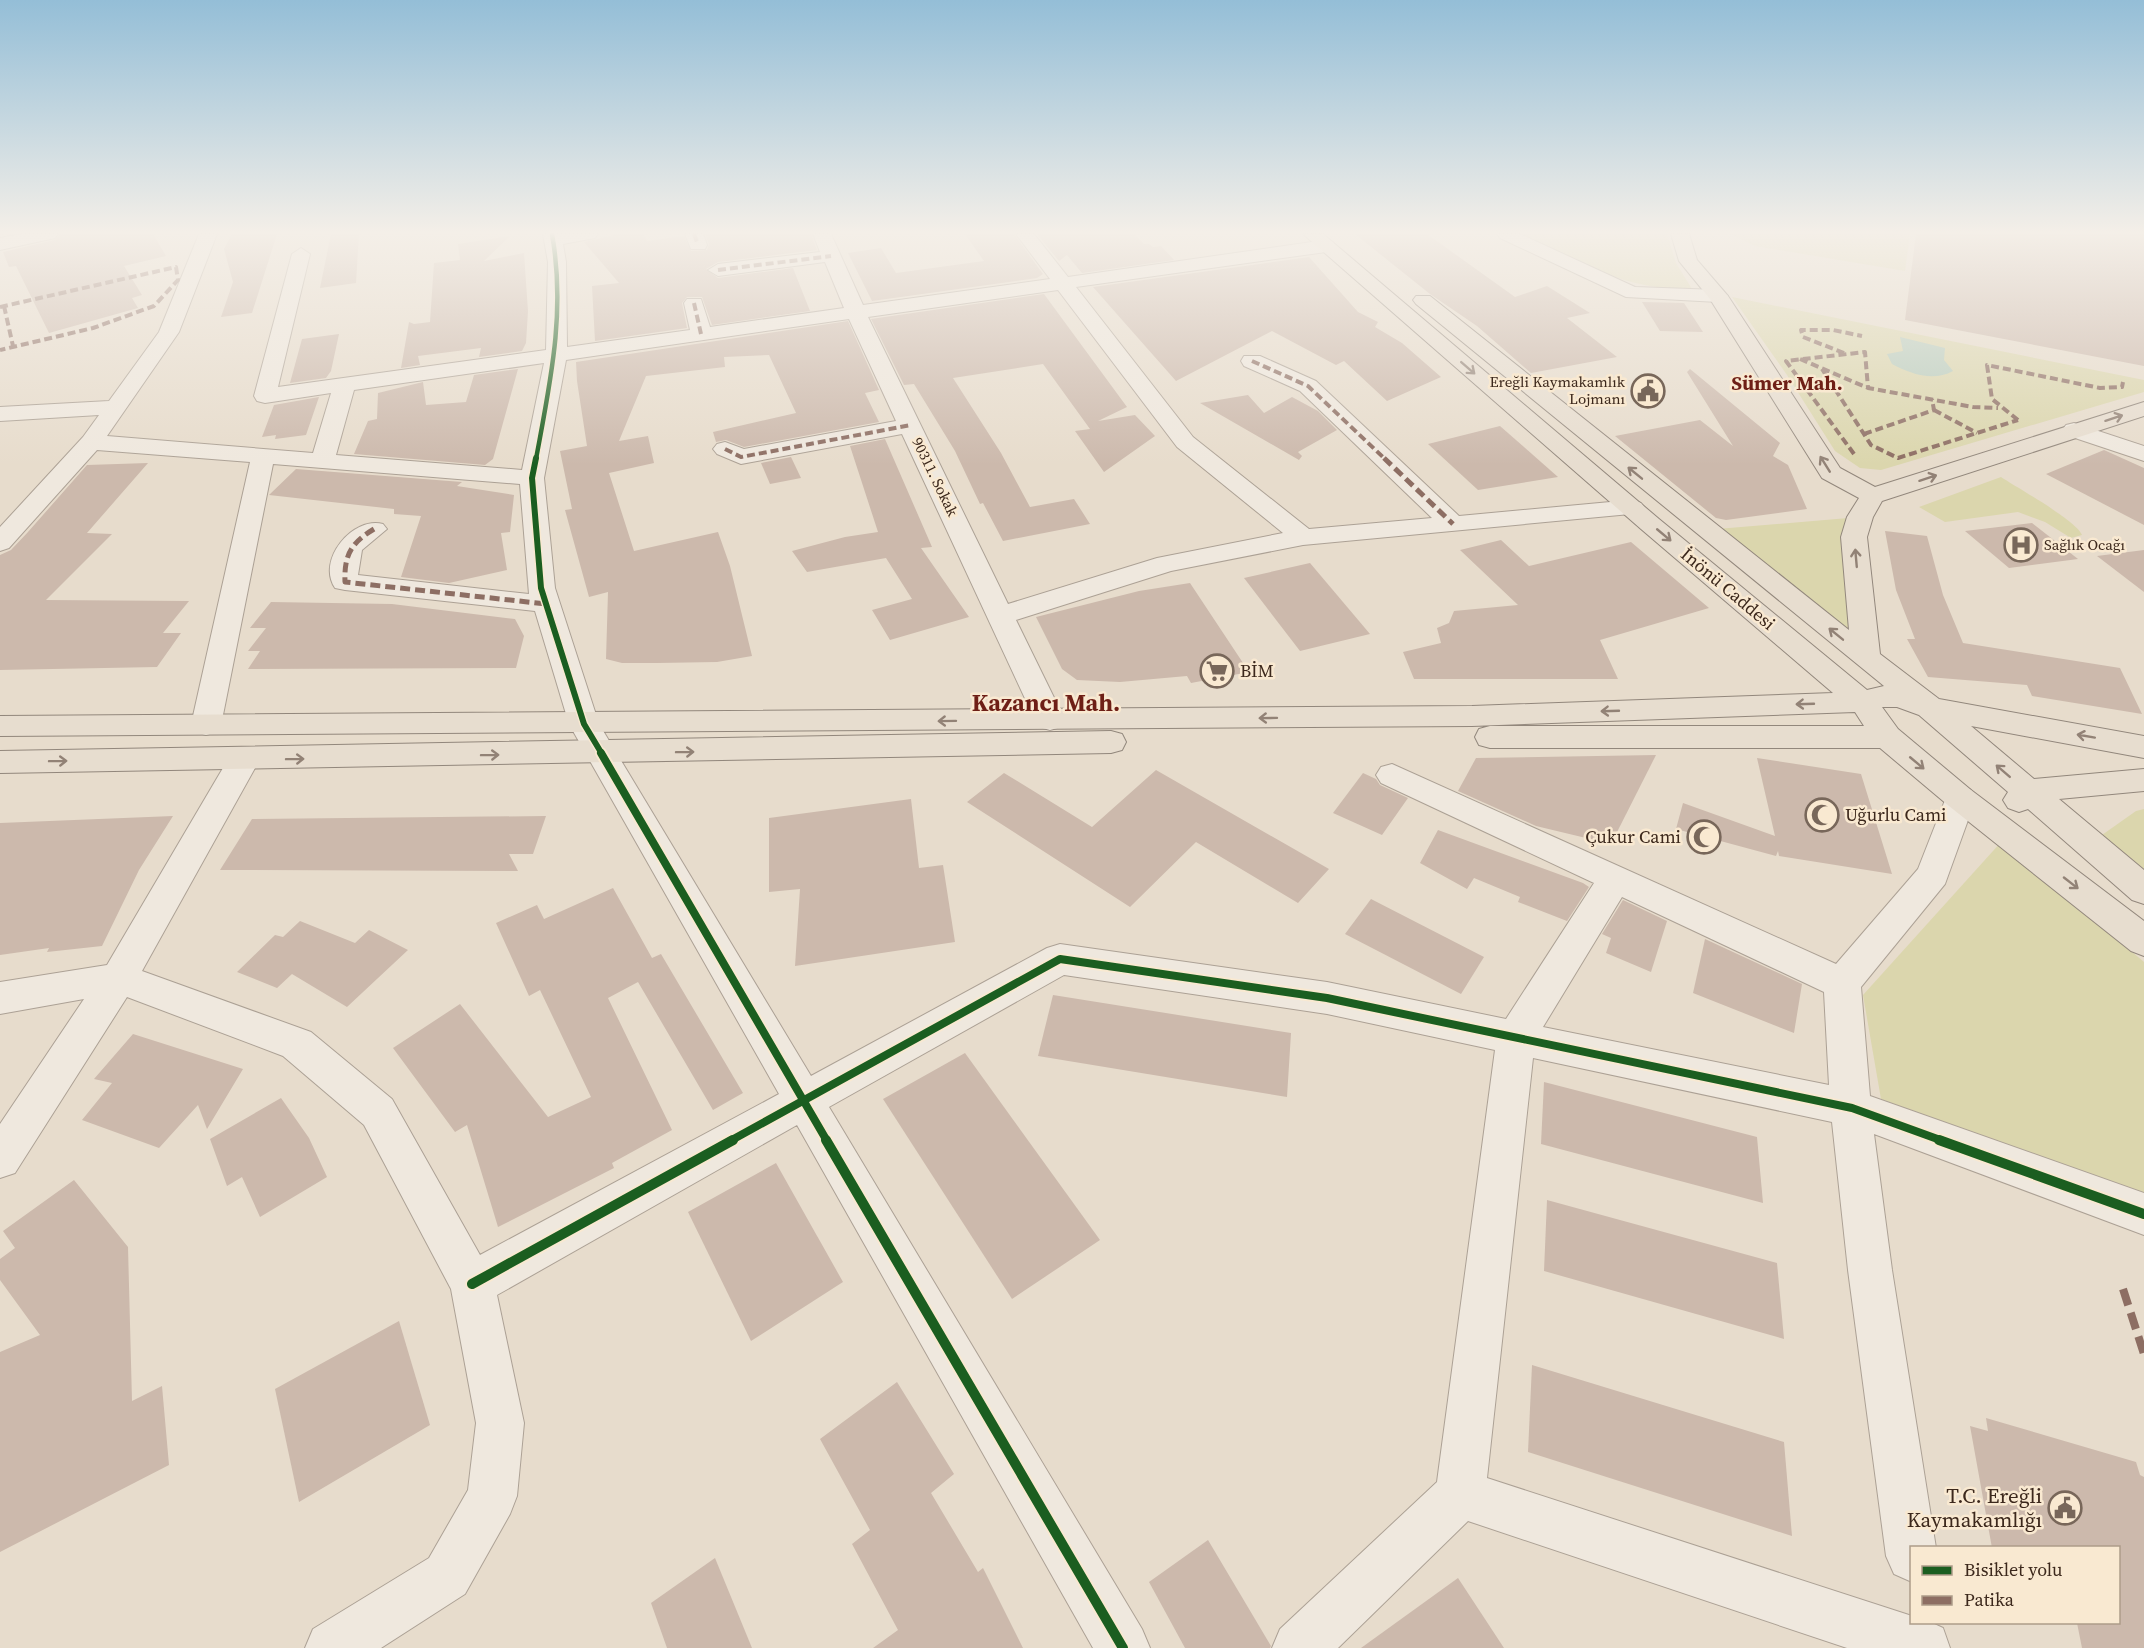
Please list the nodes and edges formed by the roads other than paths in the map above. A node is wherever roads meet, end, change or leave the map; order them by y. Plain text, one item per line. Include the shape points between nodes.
1 (177, 311) edge
2 (287, 311) edge
3 (556, 311) edge
4 (696, 311) edge
5 (855, 311) joint
6 (1084, 311) edge
7 (1409, 311) edge
8 (1421, 311) edge
9 (1728, 311) edge
10 (701, 334) junction
11 (556, 354) junction
12 (1252, 361) dead end
13 (344, 385) junction
14 (115, 407) junction
15 (2143, 409) edge
16 (0, 414) edge
17 (911, 425) junction
18 (2074, 430) junction
19 (91, 442) junction
20 (725, 449) dead end
21 (2144, 454) edge
22 (263, 456) junction
23 (322, 461) junction
24 (532, 478) junction
25 (1873, 496) junction
26 (1632, 508) junction
27 (1453, 524) junction
28 (374, 529) dead end
29 (1303, 537) junction
30 (0, 543) edge
31 (546, 604) junction
32 (1002, 615) junction
33 (1866, 658) junction
34 (1863, 702) junction
35 (1930, 708) junction
36 (1050, 720) junction
37 (206, 725) junction
38 (0, 726) edge
39 (1887, 737) junction
40 (593, 739) junction
41 (2144, 747) edge
42 (244, 759) junction
43 (0, 762) edge
44 (1392, 775) dead end
45 (2144, 780) edge
46 (2025, 791) junction
47 (1960, 798) junction
48 (1616, 877) junction
49 (2144, 890) edge
50 (2144, 941) edge
51 (119, 978) junction
52 (1842, 983) junction
53 (0, 998) edge
54 (1516, 1037) junction
55 (801, 1101) junction
56 (1852, 1108) junction
57 (0, 1159) edge
58 (2144, 1214) edge
59 (472, 1284) junction
60 (1460, 1494) junction
61 (1910, 1549) edge
62 (1923, 1639) edge
63 (332, 1648) edge
64 (1123, 1648) edge
65 (1299, 1648) edge

1 - 14 street via 169,332
2 - 13 street via 265,396
3 - 11 street
4 - 10 street
5 - 10 street
5 - 17 street, 90311. Sokak
6 - 29 street via 1185,442
7 -> 26 main road, İnönü Caddesi
33 -> 8 main road
25 -> 9 main road via 1831,473
10 - 11 street
11 - 13 street
11 - 24 street
12 - 27 street via 1308,386
13 - 23 street
14 - 16 street
14 - 19 street
18 -> 15 main road
17 - 20 street via 741,457
17 - 32 street, 90311. Sokak
18 - 21 street
25 -> 18 main road
19 - 22 street
19 - 30 street
22 - 23 street
22 - 37 street
23 - 24 street
24 - 31 street via 541,588
33 -> 25 main road via 1854,537
26 - 27 street
26 -> 34 main road, İnönü Caddesi
27 - 29 street
28 - 31 street via 351,543 344,560 345,582
29 - 32 street via 1166,564
31 - 40 street
32 - 36 street, 90311. Sokak
33 - 35 main road
34 - 35 main road via 1878,694
34 -> 36 main road via 1472,716
34 - 39 main road, İnönü Caddesi
41 -> 35 main road
46 -> 35 main road
36 -> 40 main road
37 - 38 main road
37 - 40 main road
40 -> 39 main road
39 -> 47 main road, İnönü Caddesi
42 -> 40 main road
40 - 55 street
43 -> 42 main road
42 - 51 street
44 - 48 street
45 - 46 main road
46 - 47 main road via 2018,801 2002,805 1982,805
46 - 49 main road
47 -> 50 main road, İnönü Caddesi
47 - 52 street via 1933,875
48 - 52 street
48 - 54 street
51 - 53 street
51 - 57 street
51 - 59 street via 297,1044 378,1112
52 - 56 street
54 - 55 street via 1327,998 1060,959
54 - 56 street
54 - 60 street
55 - 59 street
55 - 64 street
56 - 58 street
56 - 61 street
59 - 63 street via 500,1423 492,1496 447,1576
60 - 62 street
60 - 65 street

